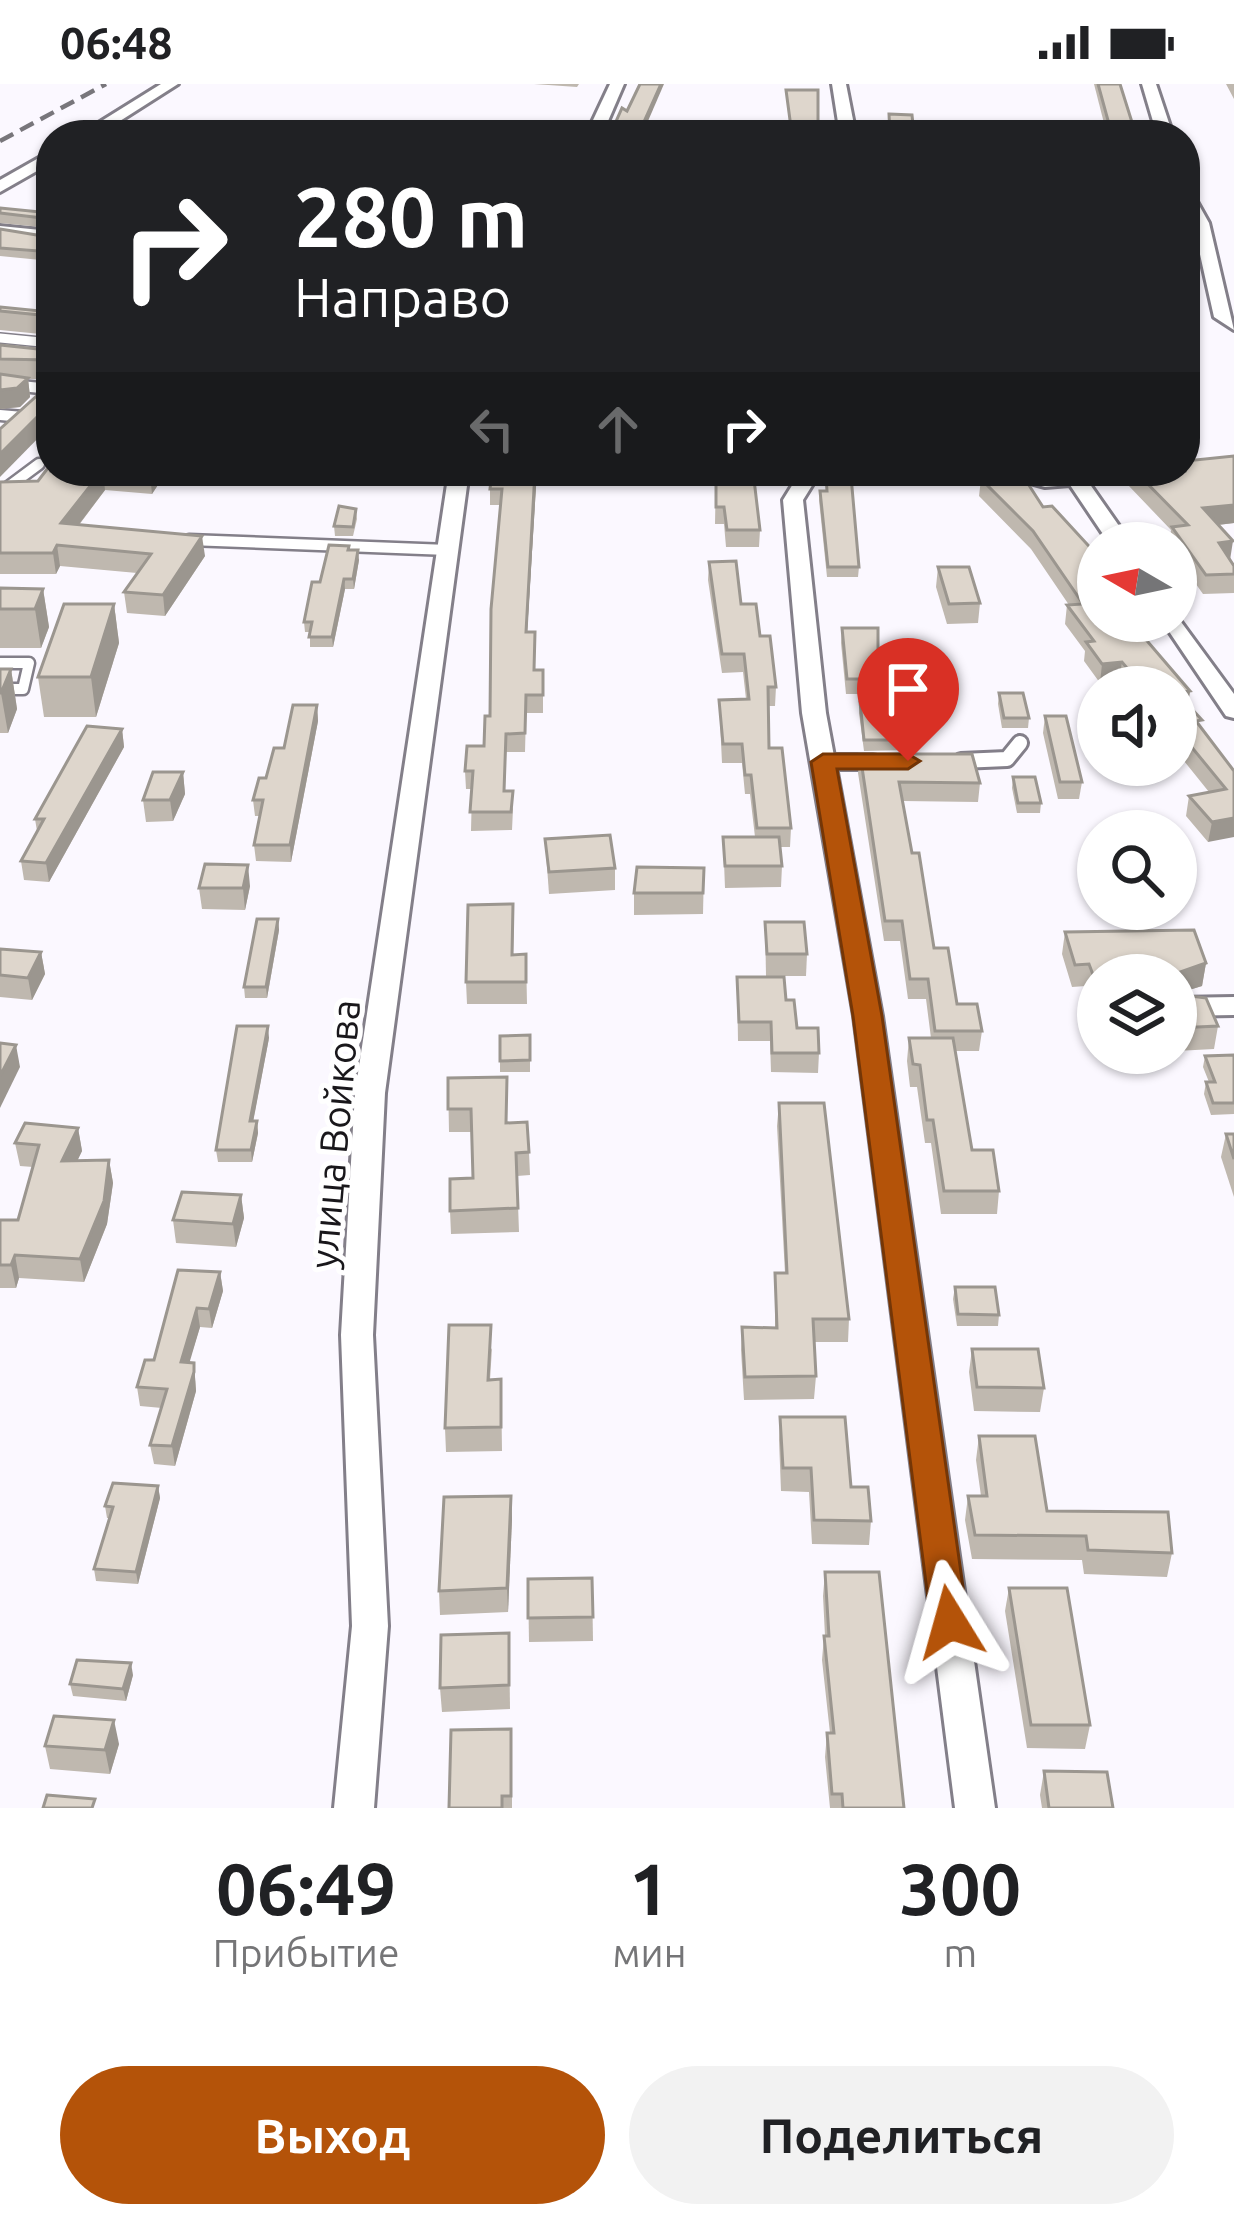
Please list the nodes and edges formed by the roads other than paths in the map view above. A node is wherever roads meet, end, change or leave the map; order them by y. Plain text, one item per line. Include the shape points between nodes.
1 (171, 84) edge
2 (617, 84) edge
3 (839, 84) edge
4 (1149, 84) edge
5 (111, 120) edge
6 (601, 120) edge
7 (845, 120) edge
8 (1161, 120) edge
9 (36, 166) edge
10 (0, 187) edge
11 (1200, 221) edge
12 (0, 231) edge
13 (36, 235) edge
14 (1234, 325) edge
15 (0, 338) edge
16 (36, 342) edge
17 (0, 384) edge
18 (36, 388) edge
19 (36, 404) edge
20 (0, 415) edge
21 (23, 417) junction
22 (0, 441) edge
23 (36, 466) edge
24 (457, 486) edge
25 (802, 486) edge
26 (1081, 486) edge
27 (0, 493) edge
28 (1106, 522) edge
29 (178, 539) edge
30 (448, 550) junction
31 (1187, 642) edge
32 (0, 663) edge
33 (0, 689) edge
34 (1234, 711) edge
35 (1019, 743) dead end
36 (950, 761) edge
37 (823, 762) junction
38 (886, 762) edge
39 (1234, 1006) edge
40 (1197, 1007) edge
41 (354, 1808) edge
42 (975, 1808) edge

1 - 5 street
2 - 6 street
3 - 7 street
4 - 8 street
9 - 10 street
11 - 14 street via 1223,317
12 - 13 street
15 - 16 lane
17 - 18 lane
19 - 21 lane
20 - 21 lane
21 - 22 lane
23 - 27 lane
24 - 30 street, улица Войкова
25 - 37 street via 794,500 794,544
26 - 28 street
29 - 30 lane
30 - 41 street, улица Войкова via 370,1093 357,1335 370,1626
31 - 34 street
32 - 33 lane via 29,663 23,689
35 - 36 lane via 1007,759
37 - 38 lane
37 - 42 street via 868,1016
39 - 40 street

